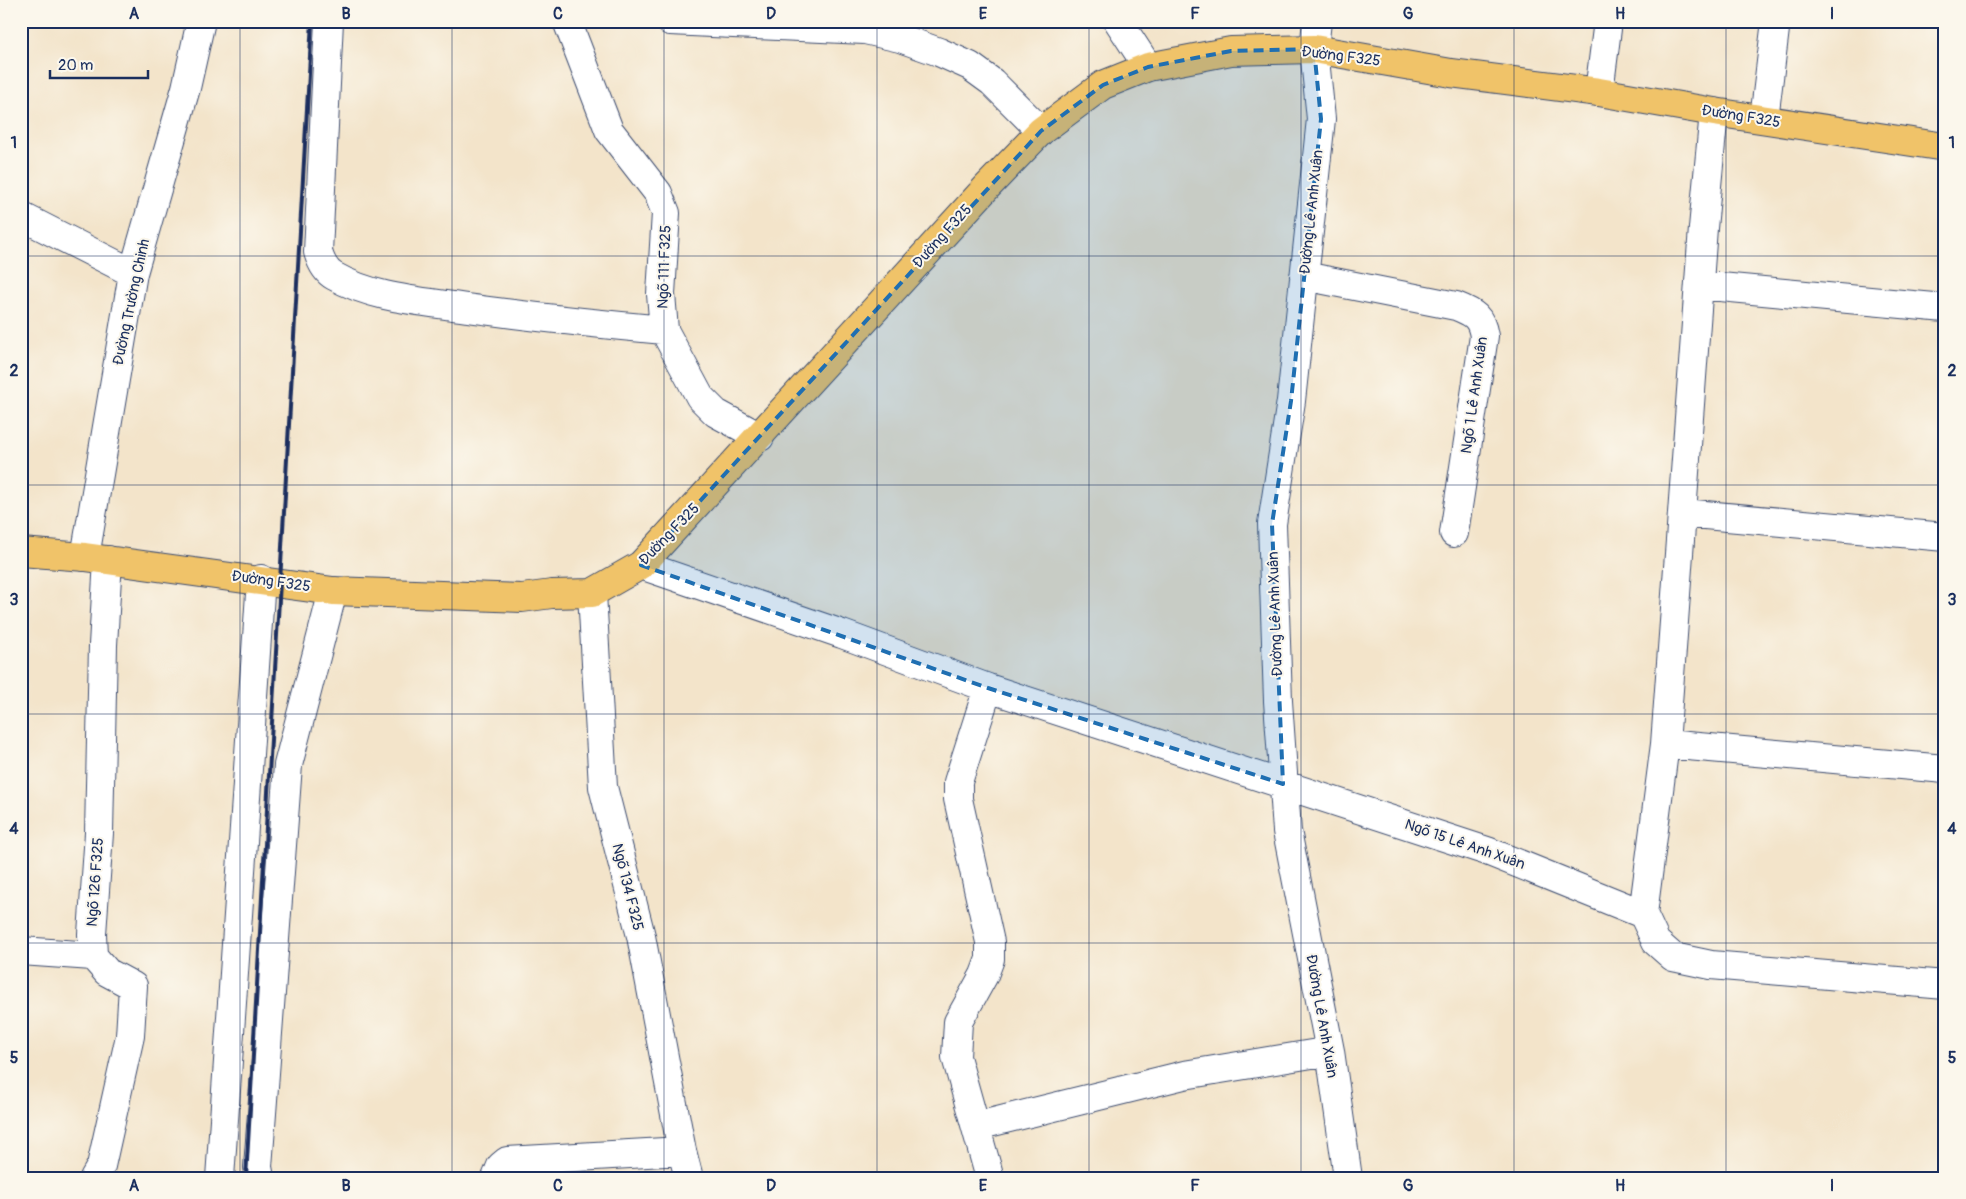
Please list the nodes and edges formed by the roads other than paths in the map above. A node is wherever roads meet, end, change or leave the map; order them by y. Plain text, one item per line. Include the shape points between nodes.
1 (201, 21) edge
2 (329, 21) edge
3 (567, 21) edge
4 (670, 21) edge
5 (1118, 21) edge
6 (1317, 21) edge
7 (1608, 21) edge
8 (1776, 21) edge
9 (831, 25) edge
10 (1314, 49) junction
11 (1148, 67) junction
12 (1599, 92) junction
13 (1714, 112) junction
14 (1764, 119) junction
15 (1041, 130) junction
16 (1945, 147) edge
17 (21, 216) edge
18 (134, 273) junction
19 (1304, 276) junction
20 (1699, 285) junction
21 (1945, 308) edge
22 (664, 330) junction
23 (760, 437) junction
24 (1682, 513) junction
25 (1454, 533) dead end
26 (1945, 537) edge
27 (21, 552) edge
28 (97, 558) junction
29 (641, 565) junction
30 (261, 580) junction
31 (333, 591) junction
32 (592, 593) junction
33 (988, 688) junction
34 (1665, 744) junction
35 (1945, 769) edge
36 (1283, 784) junction
37 (1643, 914) junction
38 (21, 951) edge
39 (93, 956) junction
40 (1945, 985) edge
41 (1330, 1051) junction
42 (977, 1126) junction
43 (682, 1151) junction
44 (94, 1178) edge
45 (220, 1178) edge
46 (260, 1178) edge
47 (496, 1178) edge
48 (689, 1178) edge
49 (990, 1178) edge
50 (1348, 1178) edge

1 - 18 street, Đường Trường Chinh via 186,88
2 - 22 street via 318,252 322,265 333,276 366,290 408,299 576,322
3 - 22 street, Ngõ 111 F325 via 609,130 658,193 666,214 661,294
4 - 9 street
5 - 11 street
6 - 10 street, Đường Lê Anh Xuân
7 - 12 street
8 - 14 street
9 - 15 street via 900,38 970,66 992,82
10 - 11 main road, Đường F325 via 1230,51
10 - 12 main road, Đường F325 via 1451,73
10 - 19 street, Đường Lê Anh Xuân via 1321,119
11 - 15 main road, Đường F325 via 1103,85
12 - 13 main road, Đường F325
13 - 14 main road, Đường F325
13 - 20 street
14 - 16 main road, Đường F325
15 - 23 main road, Đường F325
17 - 18 street
18 - 28 street, Đường Trường Chinh
19 - 25 street, Ngõ 1 Lê Anh Xuân via 1456,306 1472,312 1482,323 1484,336
19 - 36 street, Đường Lê Anh Xuân via 1291,401 1272,524
20 - 21 street
20 - 24 street
22 - 23 street, Ngõ 111 F325 via 700,397 716,413
23 - 29 main road, Đường F325
24 - 26 street
24 - 34 street
27 - 28 main road, Đường F325
28 - 30 main road, Đường F325
28 - 39 street, Ngõ 126 F325 via 103,645
29 - 32 main road, Đường F325
29 - 33 street, Ngõ 15 Lê Anh Xuân
30 - 31 main road, Đường F325
30 - 45 street
31 - 32 main road, Đường F325 via 522,598
31 - 46 street via 288,765 264,1074
32 - 43 street, Ngõ 134 F325 via 603,787 641,936
33 - 36 street, Ngõ 15 Lê Anh Xuân
33 - 42 street via 958,782 958,799 990,942 990,959 984,975 958,1022 956,1057
34 - 35 street
34 - 37 street
36 - 37 street, Ngõ 15 Lê Anh Xuân via 1497,854
36 - 41 street, Đường Lê Anh Xuân via 1288,831
37 - 40 street via 1656,942 1673,957 1710,965
38 - 39 street
39 - 44 street via 107,972 134,986 130,1036 101,1166
41 - 42 street via 1184,1074
41 - 50 street, Đường Lê Anh Xuân
42 - 49 street
43 - 47 street via 507,1160
43 - 48 street, Ngõ 134 F325

